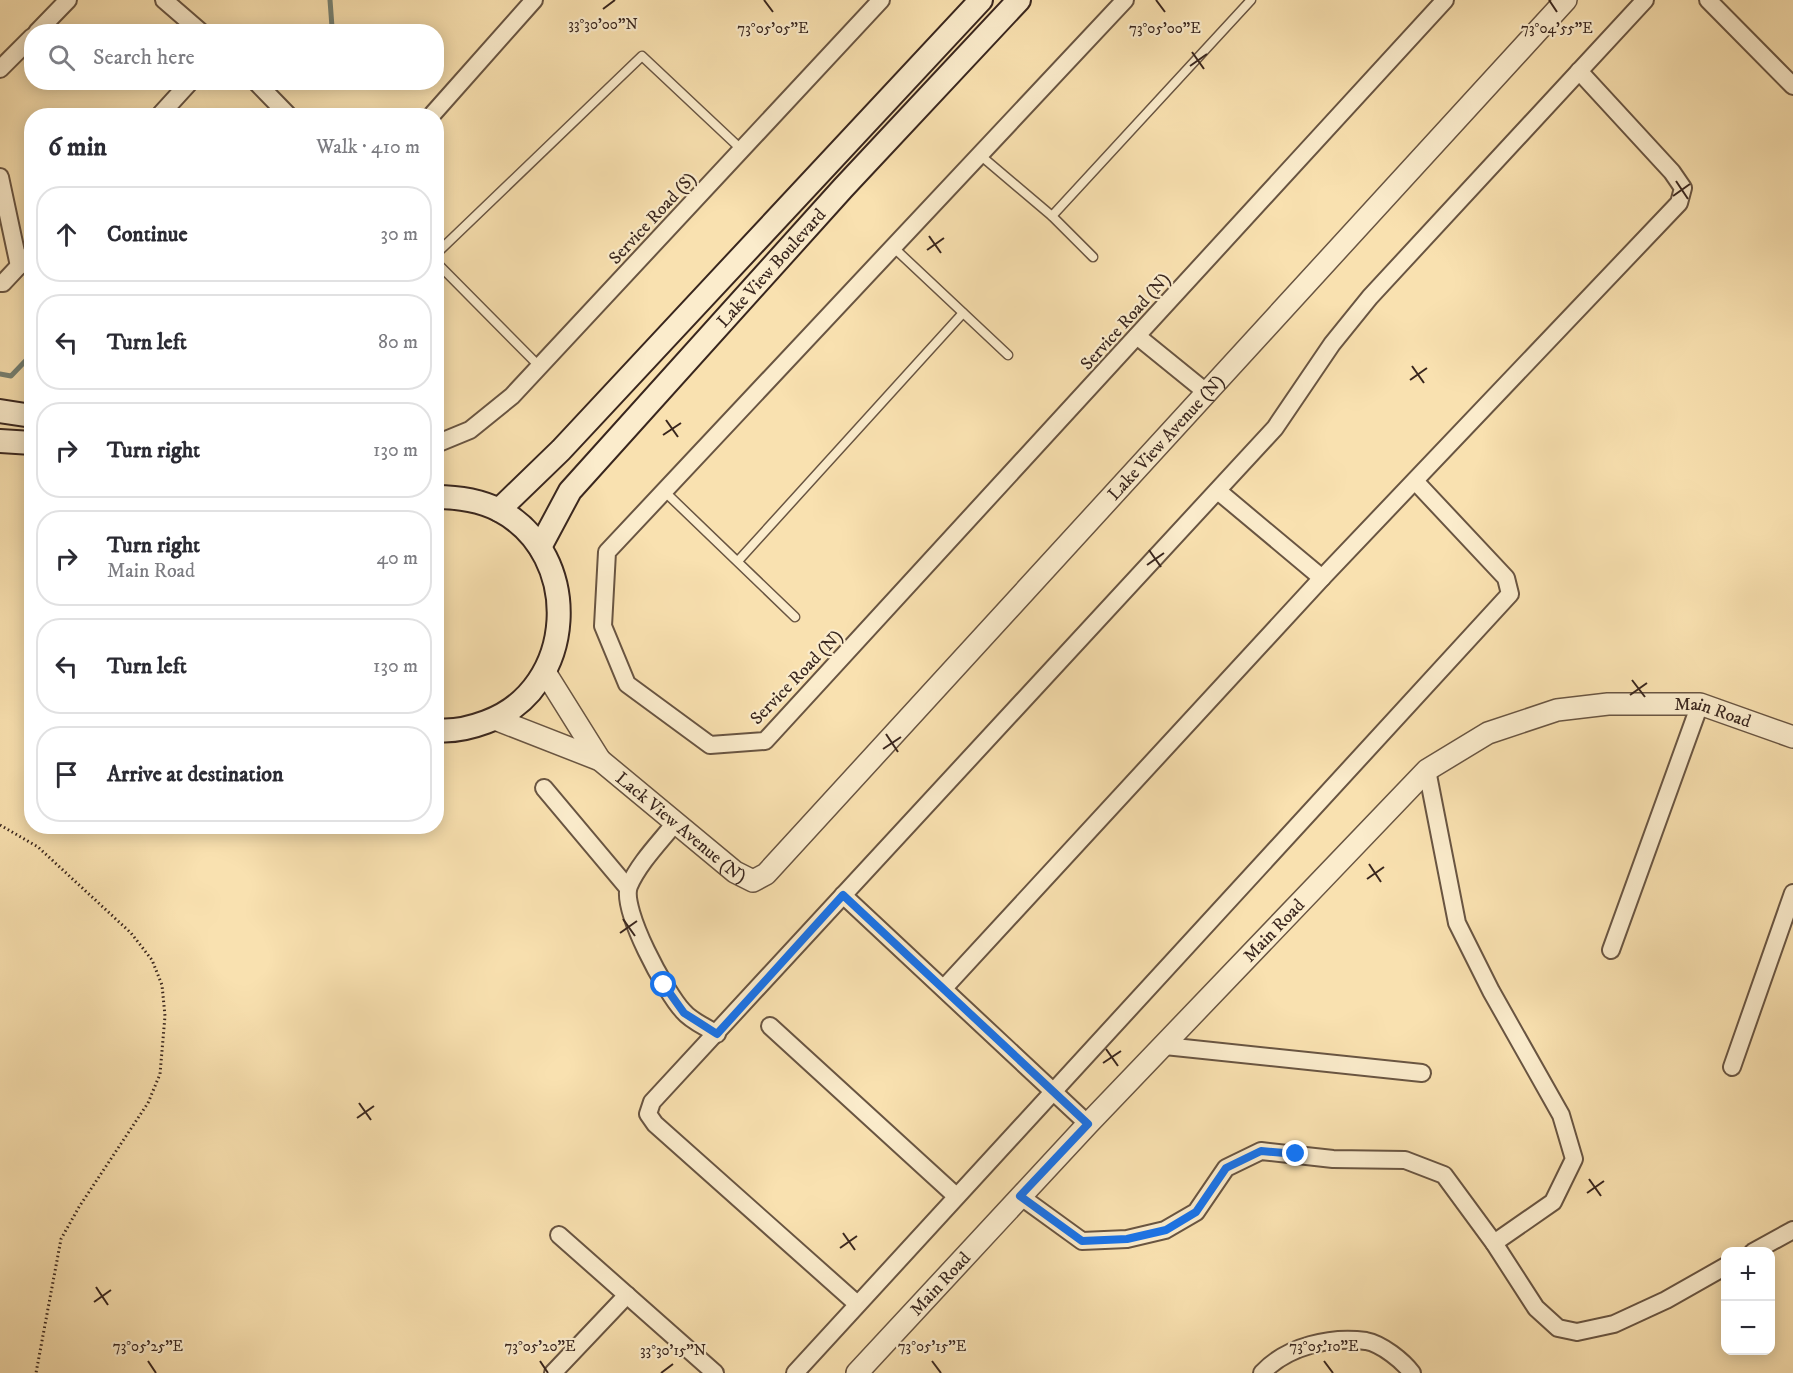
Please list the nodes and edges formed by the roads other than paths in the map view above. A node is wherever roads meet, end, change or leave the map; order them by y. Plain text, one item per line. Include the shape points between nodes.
1 (68, 0) edge
2 (164, 0) edge
3 (534, 0) edge
4 (881, 0) edge
5 (981, 0) edge
6 (1019, 0) edge
7 (1125, 0) edge
8 (1251, 0) edge
9 (1445, 0) edge
10 (1566, 0) edge
11 (1645, 0) edge
12 (1708, 0) edge
13 (45, 24) edge
14 (192, 24) edge
15 (24, 45) edge
16 (0, 69) edge
17 (1579, 71) junction
18 (1793, 86) edge
19 (182, 90) edge
20 (264, 90) edge
21 (166, 108) edge
22 (282, 108) edge
23 (438, 108) edge
24 (742, 150) junction
25 (980, 155) junction
26 (0, 177) edge
27 (1052, 216) junction
28 (444, 246) edge
29 (893, 247) junction
30 (1093, 257) dead end
31 (24, 261) edge
32 (19, 266) junction
33 (444, 270) edge
34 (0, 283) edge
35 (963, 313) junction
36 (1137, 336) junction
37 (1008, 355) dead end
38 (540, 367) junction
39 (1206, 392) junction
40 (0, 411) edge
41 (24, 415) edge
42 (0, 441) edge
43 (444, 441) edge
44 (24, 442) edge
45 (1415, 481) junction
46 (664, 491) junction
47 (1218, 491) junction
48 (444, 497) edge
49 (499, 510) junction
50 (540, 547) junction
51 (738, 561) junction
52 (1322, 578) junction
53 (795, 617) dead end
54 (544, 672) junction
55 (1700, 704) junction
56 (495, 719) junction
57 (444, 730) edge
58 (1793, 737) edge
59 (600, 760) junction
60 (1427, 771) junction
61 (544, 789) dead end
62 (675, 823) junction
63 (766, 874) joint
64 (628, 888) junction
65 (1793, 893) edge
66 (843, 895) junction
67 (1611, 950) dead end
68 (944, 988) junction
69 (770, 1026) dead end
70 (717, 1034) junction
71 (1165, 1046) junction
72 (1732, 1067) dead end
73 (1422, 1073) dead end
74 (1053, 1089) junction
75 (1088, 1124) junction
76 (956, 1196) junction
77 (1020, 1196) junction
78 (1793, 1230) edge
79 (559, 1235) dead end
80 (1494, 1243) junction
81 (1761, 1247) edge
82 (1721, 1268) edge
83 (627, 1295) junction
84 (856, 1303) junction
85 (553, 1373) edge
86 (715, 1373) edge
87 (795, 1373) edge
88 (857, 1373) edge
89 (1262, 1373) edge
90 (1412, 1373) edge

1 - 13 street
2 - 14 street
3 - 23 street
4 - 24 street, Service Road (S)
5 - 49 main road, Lake View Boulevard via 561,450
6 - 50 main road, Lake View Boulevard via 843,188 570,491
7 - 25 street, Service Road (N)
8 - 27 lane
9 - 36 street, Service Road (N)
10 - 39 street, Lake View Avenue (N)
11 - 17 street
12 - 18 street
15 - 16 street
17 - 45 street via 1672,172 1683,188 1679,204
17 - 47 street via 1370,297 1332,344 1275,428
19 - 21 street
20 - 22 street
24 - 28 lane via 642,56
24 - 38 street, Service Road (S)
25 - 27 lane
25 - 29 street, Service Road (N)
26 - 32 street
27 - 30 lane
29 - 35 lane
29 - 46 street, Service Road (N)
31 - 32 street
32 - 34 street
33 - 38 lane
35 - 37 lane
35 - 51 lane
36 - 39 street
36 - 46 street, Service Road (N) via 765,741 710,745 627,684 603,626 607,552
38 - 43 street, Service Road (S) via 470,430
39 - 63 street, Lake View Avenue (N)
40 - 41 main road
42 - 44 main road
45 - 52 street
45 - 74 street via 1506,578 1510,594
46 - 51 lane
47 - 52 street
47 - 66 street
48 - 49 main road via 479,502
49 - 50 main road via 528,532
50 - 54 main road via 558,587 560,609 559,631
51 - 53 lane
52 - 68 street
54 - 56 main road via 515,706
54 - 59 street, Lack View Avenue (N)
55 - 58 street, Main Road
55 - 60 street, Main Road via 1557,710 1488,734
55 - 67 street
56 - 57 main road via 470,728
56 - 59 street, Lack View Avenue (N)
59 - 62 street, Lack View Avenue (N)
60 - 71 street, Main Road
60 - 80 street via 1457,923 1561,1115 1574,1159 1553,1202
61 - 64 street
62 - 63 street, Lack View Avenue (N) via 735,872 753,881
62 - 64 street
64 - 70 street via 630,909 664,985 684,1013
65 - 72 street
66 - 68 street
66 - 70 street
68 - 74 street
69 - 76 street
70 - 84 street via 652,1102 648,1114
71 - 73 street
71 - 75 street, Main Road
74 - 75 street
74 - 76 street
75 - 77 street, Main Road
76 - 84 street
77 - 80 street via 1082,1241 1127,1239 1166,1230 1196,1212 1226,1168 1261,1151 1334,1159 1405,1160 1443,1175
77 - 88 street, Main Road
78 - 81 street
79 - 83 street
80 - 82 street via 1536,1308 1558,1328 1577,1332 1614,1324
83 - 85 street
83 - 86 street
84 - 87 street
89 - 90 street via 1316,1341 1369,1341 1404,1363

